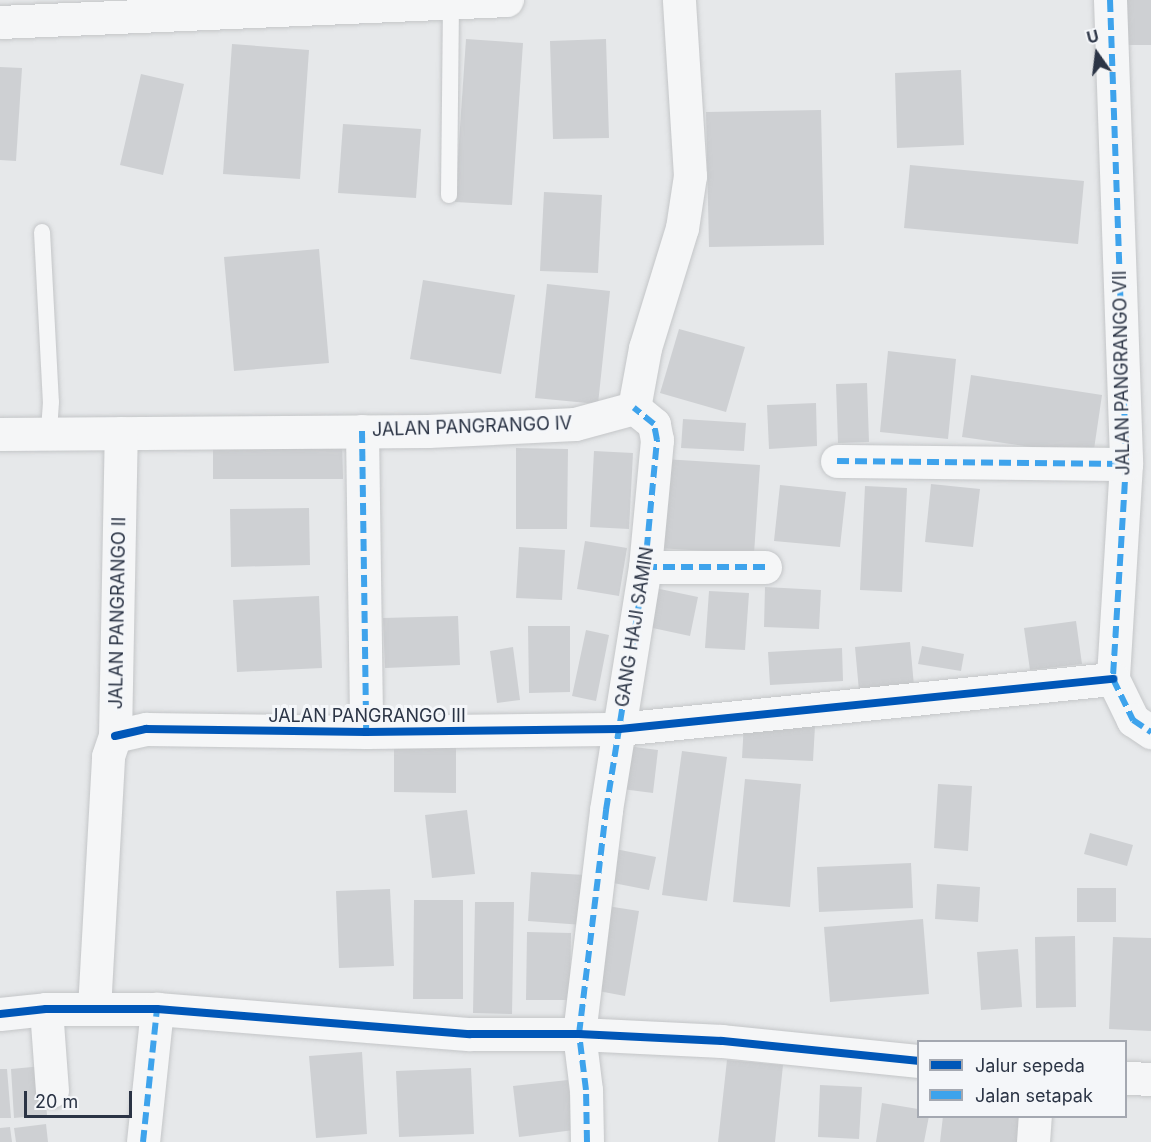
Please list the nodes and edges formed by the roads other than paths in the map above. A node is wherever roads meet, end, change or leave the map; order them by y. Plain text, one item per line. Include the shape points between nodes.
1 (507, 0) edge
2 (679, 0) edge
3 (1110, 0) edge
4 (451, 3) junction
5 (3, 14) edge
6 (449, 195) dead end
7 (42, 232) dead end
8 (634, 408) junction
9 (362, 431) junction
10 (121, 432) junction
11 (49, 433) junction
12 (0, 434) edge
13 (837, 461) dead end
14 (1126, 464) junction
15 (645, 567) junction
16 (765, 567) dead end
17 (1113, 679) junction
18 (619, 729) junction
19 (366, 732) junction
20 (1151, 732) edge
21 (115, 736) junction
22 (94, 1008) junction
23 (46, 1009) junction
24 (157, 1009) junction
25 (0, 1014) edge
26 (579, 1034) junction
27 (917, 1061) edge
28 (1127, 1078) edge
29 (1151, 1079) edge
30 (52, 1091) dead end
31 (1035, 1118) edge
32 (143, 1142) edge
33 (587, 1142) edge
34 (1033, 1142) edge

1 - 4 street
2 - 8 street via 690,176 682,228 645,348
3 - 14 street, JALAN PANGRANGO VII
4 - 5 street via 150,17
4 - 6 lane
7 - 11 lane via 51,402
8 - 9 street, JALAN PANGRANGO IV via 575,424
8 - 15 street, GANG HAJI SAMIN via 654,424 657,440
9 - 10 street, JALAN PANGRANGO IV
9 - 19 street
10 - 11 street, JALAN PANGRANGO IV
10 - 21 street, JALAN PANGRANGO II
11 - 12 street, JALAN PANGRANGO IV
13 - 14 street
14 - 17 street, JALAN PANGRANGO VII
15 - 16 street
15 - 18 street, GANG HAJI SAMIN
17 - 18 street, JALAN PANGRANGO III
17 - 20 street, JALAN PANGRANGO VII via 1133,720
18 - 19 street, JALAN PANGRANGO III
18 - 26 street, GANG HAJI SAMIN
19 - 21 street, JALAN PANGRANGO III via 146,729
21 - 22 street, JALAN PANGRANGO II via 108,756
22 - 23 street
22 - 24 street
23 - 25 street
23 - 30 street
24 - 26 street via 470,1034
24 - 32 street
26 - 27 street via 722,1041
26 - 33 street, GANG HAJI SAMIN
28 - 29 street
31 - 34 street

